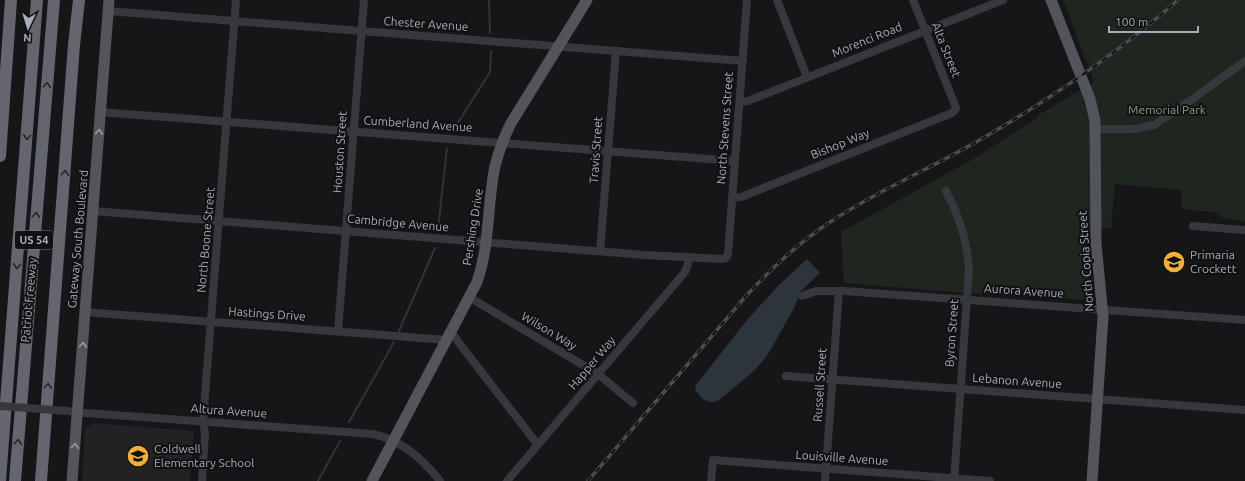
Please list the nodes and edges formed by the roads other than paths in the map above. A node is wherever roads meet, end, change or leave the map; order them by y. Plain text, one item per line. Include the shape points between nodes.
1 (12, 0) edge
2 (19, 0) edge
3 (37, 0) edge
4 (54, 0) edge
5 (72, 0) edge
6 (79, 0) edge
7 (236, 0) edge
8 (364, 0) edge
9 (587, 0) edge
10 (747, 0) edge
11 (777, 0) edge
12 (913, 0) edge
13 (1004, 0) edge
14 (1051, 0) edge
15 (109, 6) edge
16 (235, 22) junction
17 (925, 30) junction
18 (362, 31) junction
19 (74, 45) junction
20 (559, 46) junction
21 (616, 51) junction
22 (7, 52) junction
23 (1245, 60) edge
24 (743, 61) junction
25 (807, 77) junction
26 (740, 102) junction
27 (956, 110) joint
28 (100, 112) junction
29 (227, 121) junction
30 (1096, 129) junction
31 (354, 132) junction
32 (502, 143) junction
33 (608, 151) junction
34 (0, 156) edge
35 (735, 161) junction
36 (946, 191) dead end
37 (732, 198) junction
38 (92, 211) junction
39 (219, 221) junction
40 (1193, 226) dead end
41 (1245, 230) edge
42 (346, 231) junction
43 (486, 242) junction
44 (600, 251) junction
45 (690, 257) junction
46 (726, 258) joint
47 (839, 292) junction
48 (802, 296) dead end
49 (469, 298) junction
50 (967, 299) junction
51 (1103, 309) junction
52 (85, 312) junction
53 (1245, 320) edge
54 (211, 322) junction
55 (338, 331) junction
56 (449, 336) junction
57 (598, 374) junction
58 (786, 376) dead end
59 (833, 380) junction
60 (960, 389) junction
61 (1098, 399) junction
62 (633, 403) dead end
63 (0, 406) edge
64 (1245, 410) edge
65 (73, 412) junction
66 (203, 421) junction
67 (394, 441) junction
68 (538, 445) junction
69 (826, 469) junction
70 (0, 480) edge
71 (954, 480) edge
72 (15, 481) edge
73 (41, 481) edge
74 (72, 481) edge
75 (202, 481) edge
76 (372, 481) edge
77 (440, 481) edge
78 (507, 481) edge
79 (711, 481) edge
80 (825, 481) edge
81 (990, 481) edge
82 (1092, 481) edge

1 - 22 highway
2 - 22 highway via 13,43
3 -> 70 highway, Patriot Freeway / US 54
72 -> 4 highway, Patriot Freeway / US 54
5 - 19 highway
6 - 19 highway
7 - 16 street, North Boone Street
8 - 18 street, Houston Street
9 - 20 main road, Pershing Drive
10 - 24 street, North Stevens Street
11 - 25 street
12 - 17 street, Alta Street
13 - 17 street, Morenci Road
14 - 30 main road, North Copia Street via 1090,99
15 - 16 street, Chester Avenue
15 - 28 main road, Gateway South Boulevard
16 - 18 street, Chester Avenue
16 - 29 street, North Boone Street
17 - 25 street, Morenci Road
17 - 27 street, Alta Street
18 - 20 street, Chester Avenue
18 - 31 street, Houston Street
73 -> 19 highway
20 - 21 street, Chester Avenue
20 - 32 main road, Pershing Drive via 511,123
21 - 24 street, Chester Avenue
21 - 33 street, Travis Street
22 - 34 highway
23 - 30 street via 1166,118 1147,127
24 - 26 street, North Stevens Street
25 - 26 street, Morenci Road
26 - 35 street, North Stevens Street
27 - 37 street, Bishop Way via 741,197
28 - 29 street, Cumberland Avenue
38 -> 28 main road, Gateway South Boulevard
29 - 31 street, Cumberland Avenue
29 - 39 street, North Boone Street
30 - 51 main road, North Copia Street via 1096,243
31 - 32 street, Cumberland Avenue
31 - 42 street, Houston Street
32 - 33 street, Cumberland Avenue
32 - 43 main road, Pershing Drive via 495,168
33 - 35 street, Cumberland Avenue
33 - 44 street, Travis Street
35 - 37 street, North Stevens Street
36 - 50 street, Byron Street via 966,241 969,270
37 - 46 street, North Stevens Street
38 - 39 street, Cambridge Avenue
38 - 52 main road, Gateway South Boulevard
39 - 42 street, Cambridge Avenue
39 - 54 street, North Boone Street
40 - 41 street
42 - 43 street, Cambridge Avenue
42 - 55 street, Houston Street
43 - 44 street, Cambridge Avenue
43 - 49 main road, Pershing Drive via 480,272
44 - 45 street, Cambridge Avenue
45 - 46 street, Cambridge Avenue
45 - 57 street, Happer Way via 684,272
47 - 48 street, Aurora Avenue via 816,291
47 - 50 street, Aurora Avenue via 844,290
47 - 59 street, Russell Street
49 - 56 main road, Pershing Drive
49 - 57 street, Wilson Way
50 - 51 street, Aurora Avenue
50 - 60 street, Byron Street
51 - 53 street, Aurora Avenue
51 - 61 main road, North Copia Street
52 - 54 street, Hastings Drive
65 -> 52 main road, Gateway South Boulevard
54 - 55 street, Hastings Drive
54 - 66 street, North Boone Street
55 - 56 street, Hastings Drive
56 - 67 main road, Pershing Drive
56 - 68 street via 459,343
57 - 62 street, Wilson Way
57 - 68 street, Happer Way
58 - 59 street, Lebanon Avenue
59 - 60 street, Lebanon Avenue
59 - 69 street, Russell Street
60 - 61 street, Lebanon Avenue
60 - 71 street, Byron Street
61 - 64 street, Lebanon Avenue
61 - 82 main road, North Copia Street
63 - 65 street, Altura Avenue, bridge
65 - 66 street, Altura Avenue
74 -> 65 main road, Gateway South Boulevard
66 - 67 street, Altura Avenue via 373,434
66 - 75 street, North Boone Street via 205,433
67 - 76 main road, Pershing Drive
67 - 77 street, Altura Avenue via 412,452
68 - 78 street, Happer Way
69 - 71 street, Louisville Avenue
69 - 79 street, Louisville Avenue via 712,460
69 - 80 street, Russell Street
71 - 81 street, Louisville Avenue

